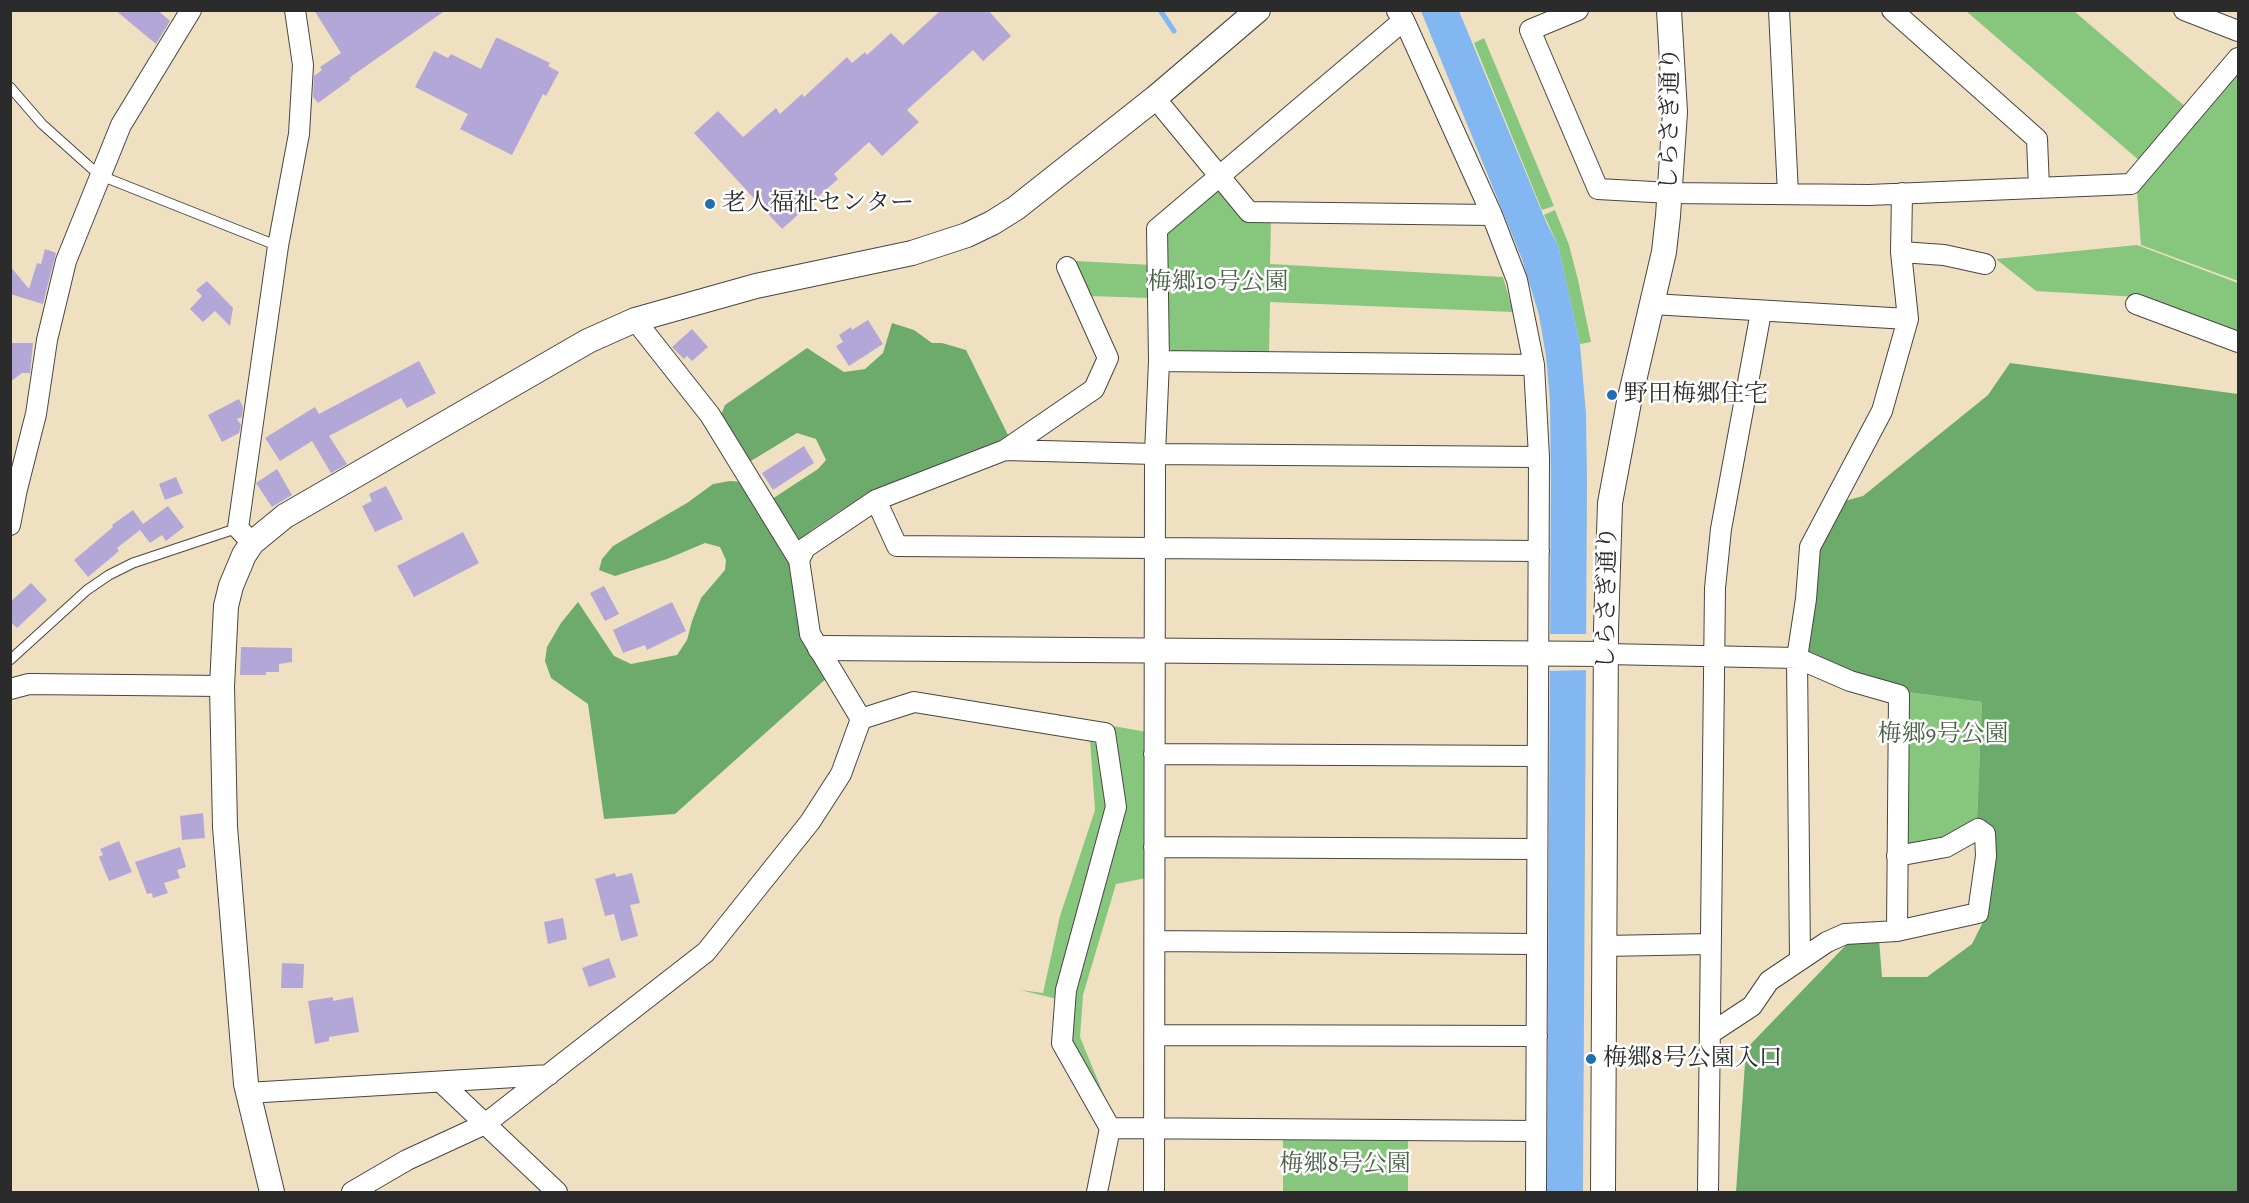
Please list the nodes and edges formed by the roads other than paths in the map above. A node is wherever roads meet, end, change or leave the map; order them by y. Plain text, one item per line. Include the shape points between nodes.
1 (190, 10) edge
2 (295, 10) edge
3 (1258, 10) edge
4 (1578, 10) edge
5 (1669, 10) edge
6 (1779, 10) edge
7 (1892, 10) edge
8 (2184, 10) edge
9 (1400, 15) edge
10 (2238, 31) edge
11 (2238, 58) edge
12 (10, 87) edge
13 (1155, 98) junction
14 (99, 175) junction
15 (1220, 177) junction
16 (2039, 188) junction
17 (1671, 193) junction
18 (1788, 194) junction
19 (1902, 194) junction
20 (1492, 215) junction
21 (278, 246) junction
22 (1901, 252) junction
23 (1985, 264) dead end
24 (1067, 267) dead end
25 (1652, 304) junction
26 (2136, 304) dead end
27 (1761, 312) junction
28 (1908, 319) junction
29 (635, 320) junction
30 (2238, 342) edge
31 (1159, 361) junction
32 (1534, 365) junction
33 (1005, 450) junction
34 (1155, 454) junction
35 (1539, 457) junction
36 (876, 500) junction
37 (10, 525) edge
38 (245, 535) junction
39 (1156, 548) junction
40 (1539, 551) junction
41 (799, 560) junction
42 (820, 648) junction
43 (1155, 650) junction
44 (1544, 653) junction
45 (1597, 653) junction
46 (1714, 656) junction
47 (1797, 658) junction
48 (10, 660) edge
49 (222, 686) junction
50 (10, 689) edge
51 (861, 719) junction
52 (1154, 754) junction
53 (1537, 756) junction
54 (1154, 847) junction
55 (1537, 849) junction
56 (1898, 856) junction
57 (1897, 931) junction
58 (1155, 941) junction
59 (1536, 944) junction
60 (1710, 944) junction
61 (1604, 946) junction
62 (1800, 959) junction
63 (1711, 1033) junction
64 (1155, 1035) junction
65 (1537, 1036) junction
66 (549, 1075) junction
67 (442, 1083) junction
68 (247, 1094) junction
69 (485, 1124) junction
70 (1110, 1128) junction
71 (1153, 1129) junction
72 (1536, 1131) junction
73 (272, 1192) edge
74 (352, 1192) edge
75 (557, 1192) edge
76 (1097, 1192) edge
77 (1154, 1192) edge
78 (1536, 1192) edge
79 (1603, 1192) edge
80 (1708, 1192) edge

1 - 14 street via 120,125
2 - 21 street via 303,65 299,134
3 - 13 street
4 - 17 street via 1530,30 1598,189
5 - 17 street, しらさぎ通り via 1675,112
6 - 18 street
7 - 16 street via 2037,139
8 - 10 street
9 - 15 street
9 - 20 street
11 - 16 street via 2131,184
12 - 14 lane via 42,124
13 - 15 street
13 - 29 street via 1016,208 967,235 912,253 756,286
14 - 21 lane
14 - 37 street via 66,261
15 - 20 street via 1249,212
15 - 31 street via 1157,229
16 - 19 street
17 - 18 street
17 - 25 street, しらさぎ通り via 1664,252
18 - 19 street
19 - 22 street
20 - 32 street via 1517,280
21 - 38 street
22 - 23 street via 1944,255
22 - 28 street
24 - 33 street via 1108,358 1094,389
25 - 27 street
25 - 45 street, しらさぎ通り via 1610,503
26 - 30 street
27 - 28 street
27 - 46 street via 1721,529
28 - 47 street via 1881,411 1810,547
29 - 38 street via 588,341 285,516
29 - 41 street via 710,415
31 - 32 street
31 - 34 street
32 - 35 street
33 - 34 street
33 - 36 street
34 - 35 street
34 - 39 street
35 - 40 street
36 - 39 street via 897,546
36 - 41 street via 805,548
38 - 48 lane via 133,563 109,574
38 - 49 street via 244,555 226,606
39 - 40 street
39 - 43 street
40 - 44 street
41 - 42 street via 810,634
42 - 43 street
42 - 51 street
43 - 44 street
43 - 52 street
44 - 45 street
44 - 53 street
45 - 46 street
45 - 61 street, しらさぎ通り
46 - 47 street
46 - 60 street
47 - 56 street via 1850,681 1899,695
47 - 62 street
49 - 50 street via 29,684
49 - 68 street via 225,827
51 - 66 street via 841,774 810,822 706,952
51 - 70 street via 914,702 1105,733 1116,807 1066,990 1062,1043
52 - 53 street
52 - 54 street
53 - 55 street
54 - 55 street
54 - 58 street
55 - 59 street
56 - 57 street
56 - 57 street via 1946,847 1978,829 1985,834 1978,913
57 - 62 street via 1845,934
58 - 59 street
58 - 64 street
59 - 65 street
60 - 61 street
60 - 63 street
61 - 79 street, しらさぎ通り
62 - 63 street via 1769,981 1752,1006
63 - 80 street
64 - 65 street
64 - 71 street
65 - 72 street
66 - 67 street
66 - 69 street
67 - 68 street
67 - 69 street
68 - 73 street
69 - 74 street via 407,1160
69 - 75 street
70 - 71 street
70 - 76 street
71 - 72 street
71 - 77 street
72 - 78 street

